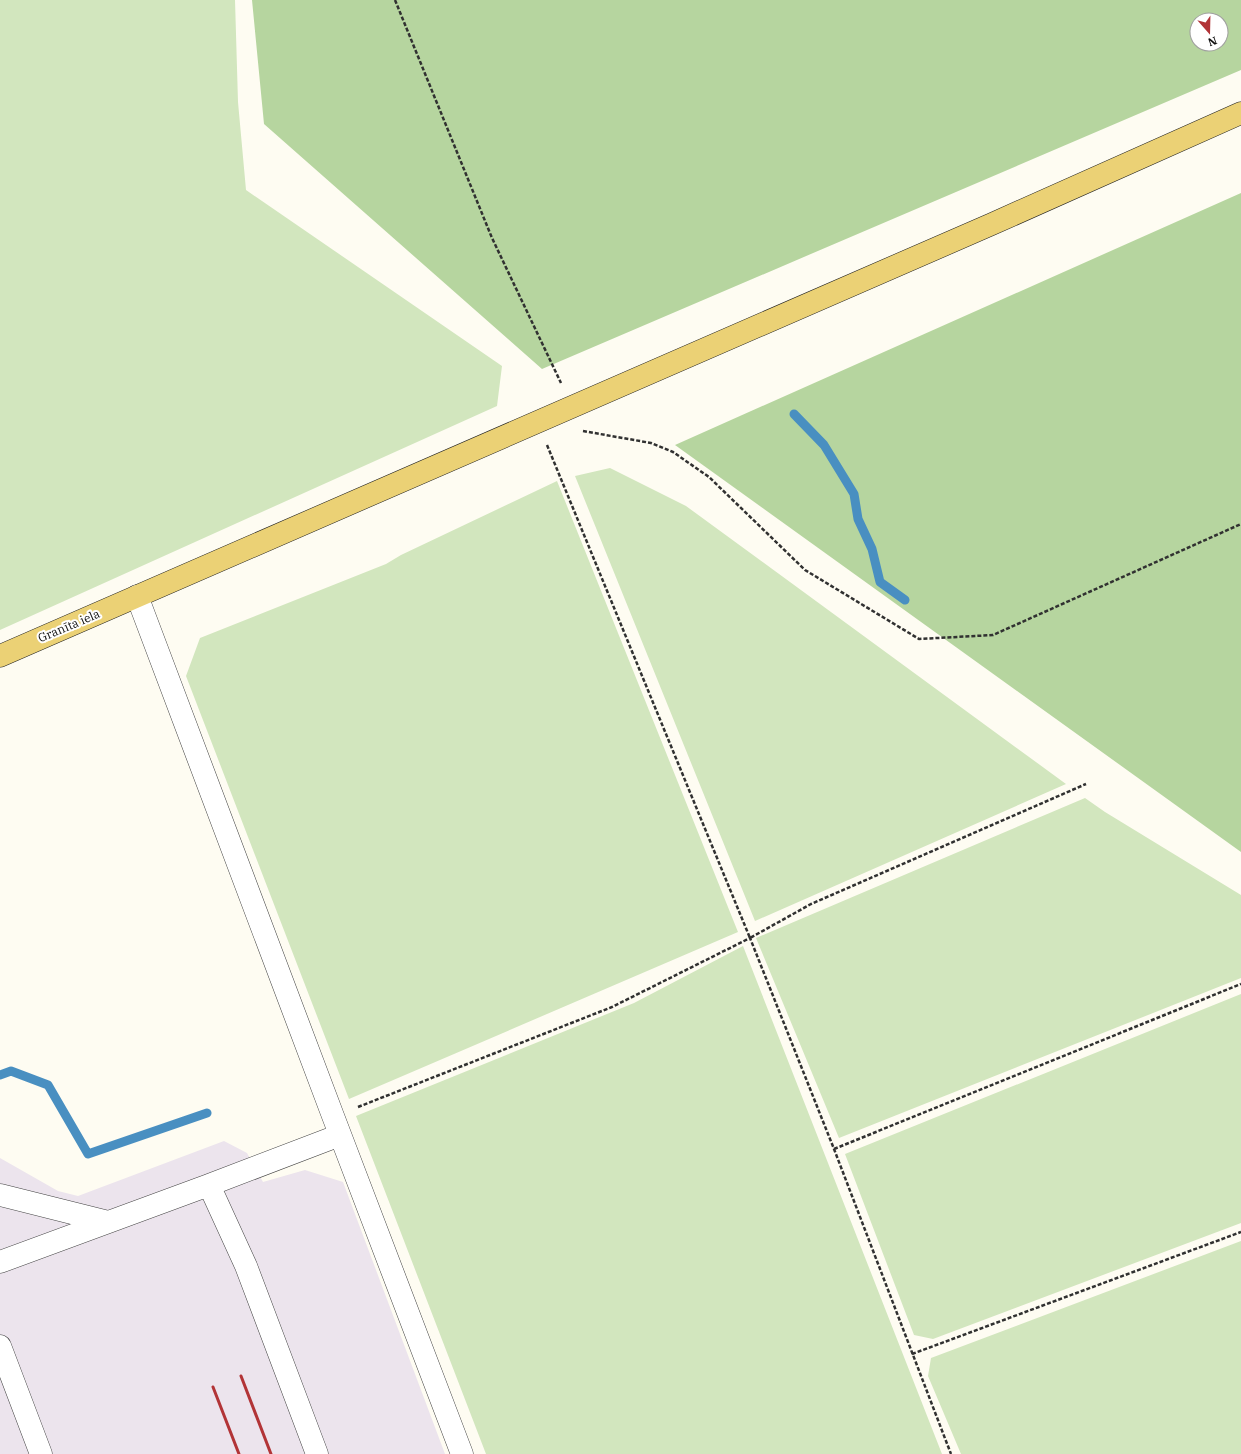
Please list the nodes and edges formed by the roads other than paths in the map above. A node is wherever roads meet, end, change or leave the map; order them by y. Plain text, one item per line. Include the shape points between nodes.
1 (1241, 113) edge
2 (137, 596) junction
3 (0, 656) edge
4 (336, 1126) junction
5 (209, 1185) junction
6 (0, 1195) edge
7 (108, 1222) junction
8 (0, 1262) edge
9 (0, 1346) edge
10 (41, 1454) edge
11 (318, 1454) edge
12 (462, 1454) edge

1 - 2 main road, Granīta iela
2 - 3 main road, Granīta iela
2 - 4 street
4 - 5 street
4 - 12 street
5 - 7 street
5 - 11 street via 246,1266
6 - 7 street
7 - 8 street
9 - 10 street

